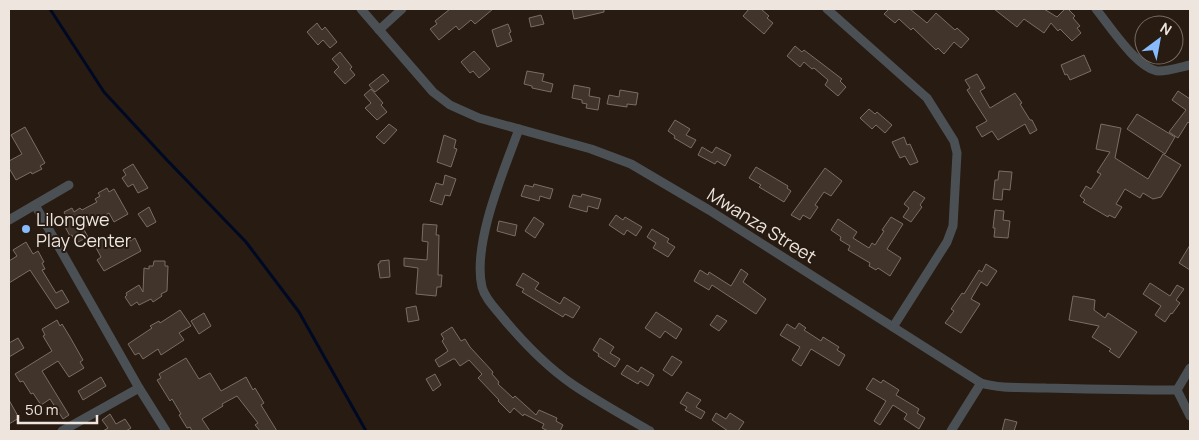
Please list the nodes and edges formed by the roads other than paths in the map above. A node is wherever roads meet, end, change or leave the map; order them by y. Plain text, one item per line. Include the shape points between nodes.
1 (361, 9) edge
2 (402, 9) edge
3 (827, 9) edge
4 (1096, 9) edge
5 (379, 30) junction
6 (1190, 65) edge
7 (519, 129) junction
8 (70, 185) dead end
9 (35, 205) junction
10 (9, 220) edge
11 (893, 327) junction
12 (1190, 368) edge
13 (981, 383) junction
14 (139, 388) junction
15 (1177, 390) junction
16 (1190, 416) edge
17 (62, 431) edge
18 (166, 431) edge
19 (650, 431) edge
20 (952, 431) edge

1 - 5 street, Mwanza Street
2 - 5 street
3 - 11 street via 927,98 954,141 957,153 950,234
4 - 6 street via 1145,66 1161,71
5 - 7 street, Mwanza Street via 441,99 466,114
7 - 11 street, Mwanza Street via 591,149 630,164 709,210
7 - 19 street via 487,222 481,265 482,287 494,308 513,330 554,370
8 - 9 street
9 - 10 street
9 - 14 street
11 - 13 street, Mwanza Street
12 - 15 street
13 - 15 street, Mwanza Street via 992,386
13 - 20 street
14 - 17 street
14 - 18 street
15 - 16 street

